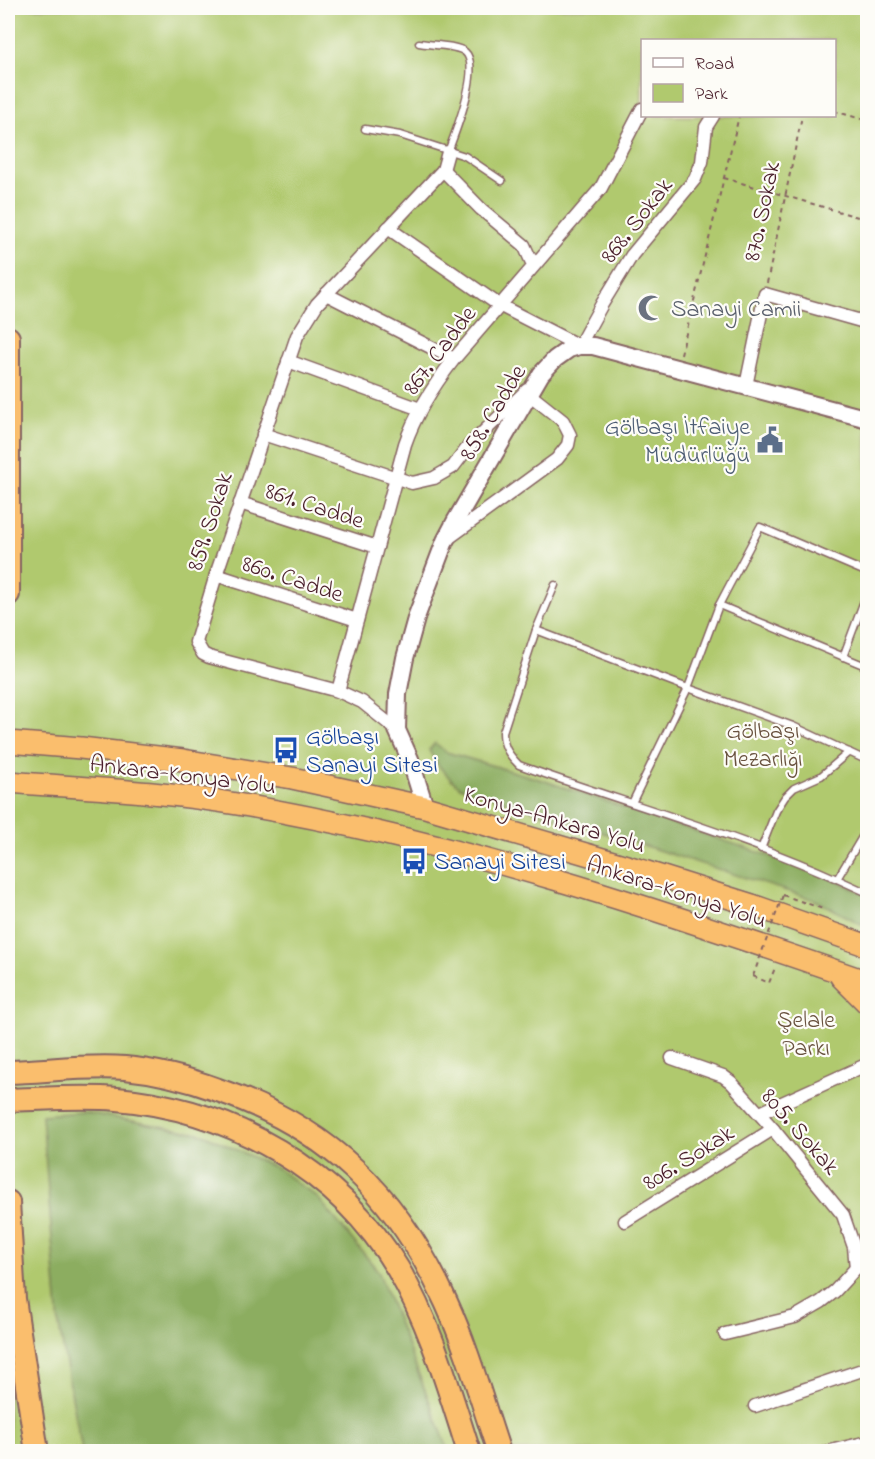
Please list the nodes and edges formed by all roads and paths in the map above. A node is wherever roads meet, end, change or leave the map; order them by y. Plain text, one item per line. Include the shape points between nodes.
1 (419, 43) dead end
2 (641, 111) edge
3 (836, 112) edge
4 (712, 117) edge
5 (739, 117) edge
6 (802, 117) edge
7 (867, 121) edge
8 (365, 129) dead end
9 (448, 152) junction
10 (443, 170) junction
11 (724, 178) junction
12 (502, 181) dead end
13 (786, 196) junction
14 (867, 220) edge
15 (388, 228) junction
16 (533, 266) junction
17 (326, 294) junction
18 (765, 294) junction
19 (500, 305) junction
20 (867, 323) edge
21 (8, 338) edge
22 (579, 346) junction
23 (681, 354) dead end
24 (454, 359) junction
25 (288, 361) junction
26 (746, 386) junction
27 (533, 387) junction
28 (420, 409) junction
29 (867, 419) edge
30 (263, 434) junction
31 (396, 478) junction
32 (240, 503) junction
33 (445, 541) junction
34 (377, 547) junction
35 (867, 573) edge
36 (216, 575) junction
37 (555, 585) dead end
38 (867, 590) edge
39 (8, 594) edge
40 (718, 605) junction
41 (357, 620) junction
42 (536, 630) junction
43 (843, 657) junction
44 (867, 668) edge
45 (688, 688) junction
46 (338, 691) junction
47 (397, 730) junction
48 (8, 742) edge
49 (849, 752) junction
50 (867, 761) edge
51 (8, 782) edge
52 (632, 803) junction
53 (425, 807) junction
54 (867, 827) edge
55 (761, 849) junction
56 (837, 879) junction
57 (867, 893) edge
58 (823, 909) dead end
59 (867, 946) edge
60 (780, 952) junction
61 (834, 970) junction
62 (867, 982) edge
63 (867, 1004) edge
64 (672, 1058) dead end
65 (867, 1064) edge
66 (8, 1072) edge
67 (8, 1100) edge
68 (760, 1113) junction
69 (773, 1129) junction
70 (8, 1202) edge
71 (625, 1221) dead end
72 (862, 1267) edge
73 (14, 1299) junction
74 (725, 1334) dead end
75 (867, 1368) edge
76 (755, 1406) dead end
77 (867, 1442) edge
78 (37, 1452) edge
79 (51, 1452) edge
80 (470, 1452) edge
81 (499, 1452) edge
82 (826, 1452) edge

1 - 9 lane via 459,49 470,60 469,87
2 - 16 street, 867. Cadde via 600,188
3 - 7 path
4 - 22 street, 868. Sokak via 706,128 702,162 695,179 632,255
5 - 11 path
6 - 13 path, 870. Sokak
8 - 9 lane via 409,138
9 - 10 street
9 - 12 lane via 472,159
10 - 15 street, 859. Sokak
10 - 16 street via 524,244
11 - 13 path
11 - 23 path
13 - 14 path
13 - 18 path, 870. Sokak
15 - 17 street, 859. Sokak
15 - 19 street
16 - 19 street, 867. Cadde
17 - 24 street
17 - 25 street, 859. Sokak via 302,326
18 - 20 street
18 - 26 street, 870. Sokak
19 - 22 street
19 - 24 street, 867. Cadde
21 - 39 highway
22 - 26 street via 593,345
22 - 27 street, 858. Cadde via 555,359
24 - 28 street, 867. Cadde
25 - 28 street
25 - 30 street, 859. Sokak
26 - 29 street
27 - 31 street via 453,467 435,478 412,483
27 - 33 street, 858. Cadde
27 - 33 street via 563,421 570,435 568,445 541,472
28 - 31 street, 867. Cadde
30 - 31 street
30 - 32 street, 859. Sokak
31 - 34 street, 867. Cadde
32 - 34 street, 861. Cadde
32 - 36 street, 859. Sokak
33 - 47 street, 858. Cadde via 405,658
34 - 41 street, 867. Cadde
35 - 40 lane via 760,527
36 - 41 street, 860. Cadde
36 - 46 street, 859. Sokak via 196,642 203,654
37 - 42 lane
38 - 43 lane
40 - 43 lane
40 - 45 lane
41 - 46 street, 867. Cadde
42 - 45 lane
42 - 52 lane via 503,732 507,751 519,765
43 - 44 lane
45 - 49 lane via 793,726
45 - 52 lane
46 - 47 street, 859. Sokak via 362,702
47 - 53 street, 859. Sokak
48 - 53 highway, Konya-Ankara Yolu via 194,762 292,778
49 - 50 lane
49 - 55 lane via 821,776 794,788 785,797
51 - 60 highway, Ankara-Konya Yolu via 164,793 331,822 532,871
52 - 55 lane
53 - 59 highway, Konya-Ankara Yolu via 655,874
54 - 56 lane
55 - 56 lane
56 - 57 lane
58 - 60 path, bridge via 783,895 753,976 770,982
60 - 61 highway, Ankara-Konya Yolu
61 - 62 highway, Ankara-Konya Yolu
61 - 63 highway
64 - 68 street, 805. Sokak via 723,1076
65 - 68 street, 806. Sokak
66 - 81 highway via 125,1068 169,1075 238,1096 274,1112 330,1148 355,1169 405,1226 446,1303
67 - 80 highway via 116,1098 212,1118 282,1152 336,1193 367,1225 398,1270 419,1313
68 - 69 street, 805. Sokak
69 - 71 street, 806. Sokak
69 - 72 street, 805. Sokak via 843,1215
70 - 73 highway
72 - 74 street via 835,1291 795,1317
73 - 78 highway
73 - 79 highway via 32,1358
75 - 76 street
77 - 82 street

